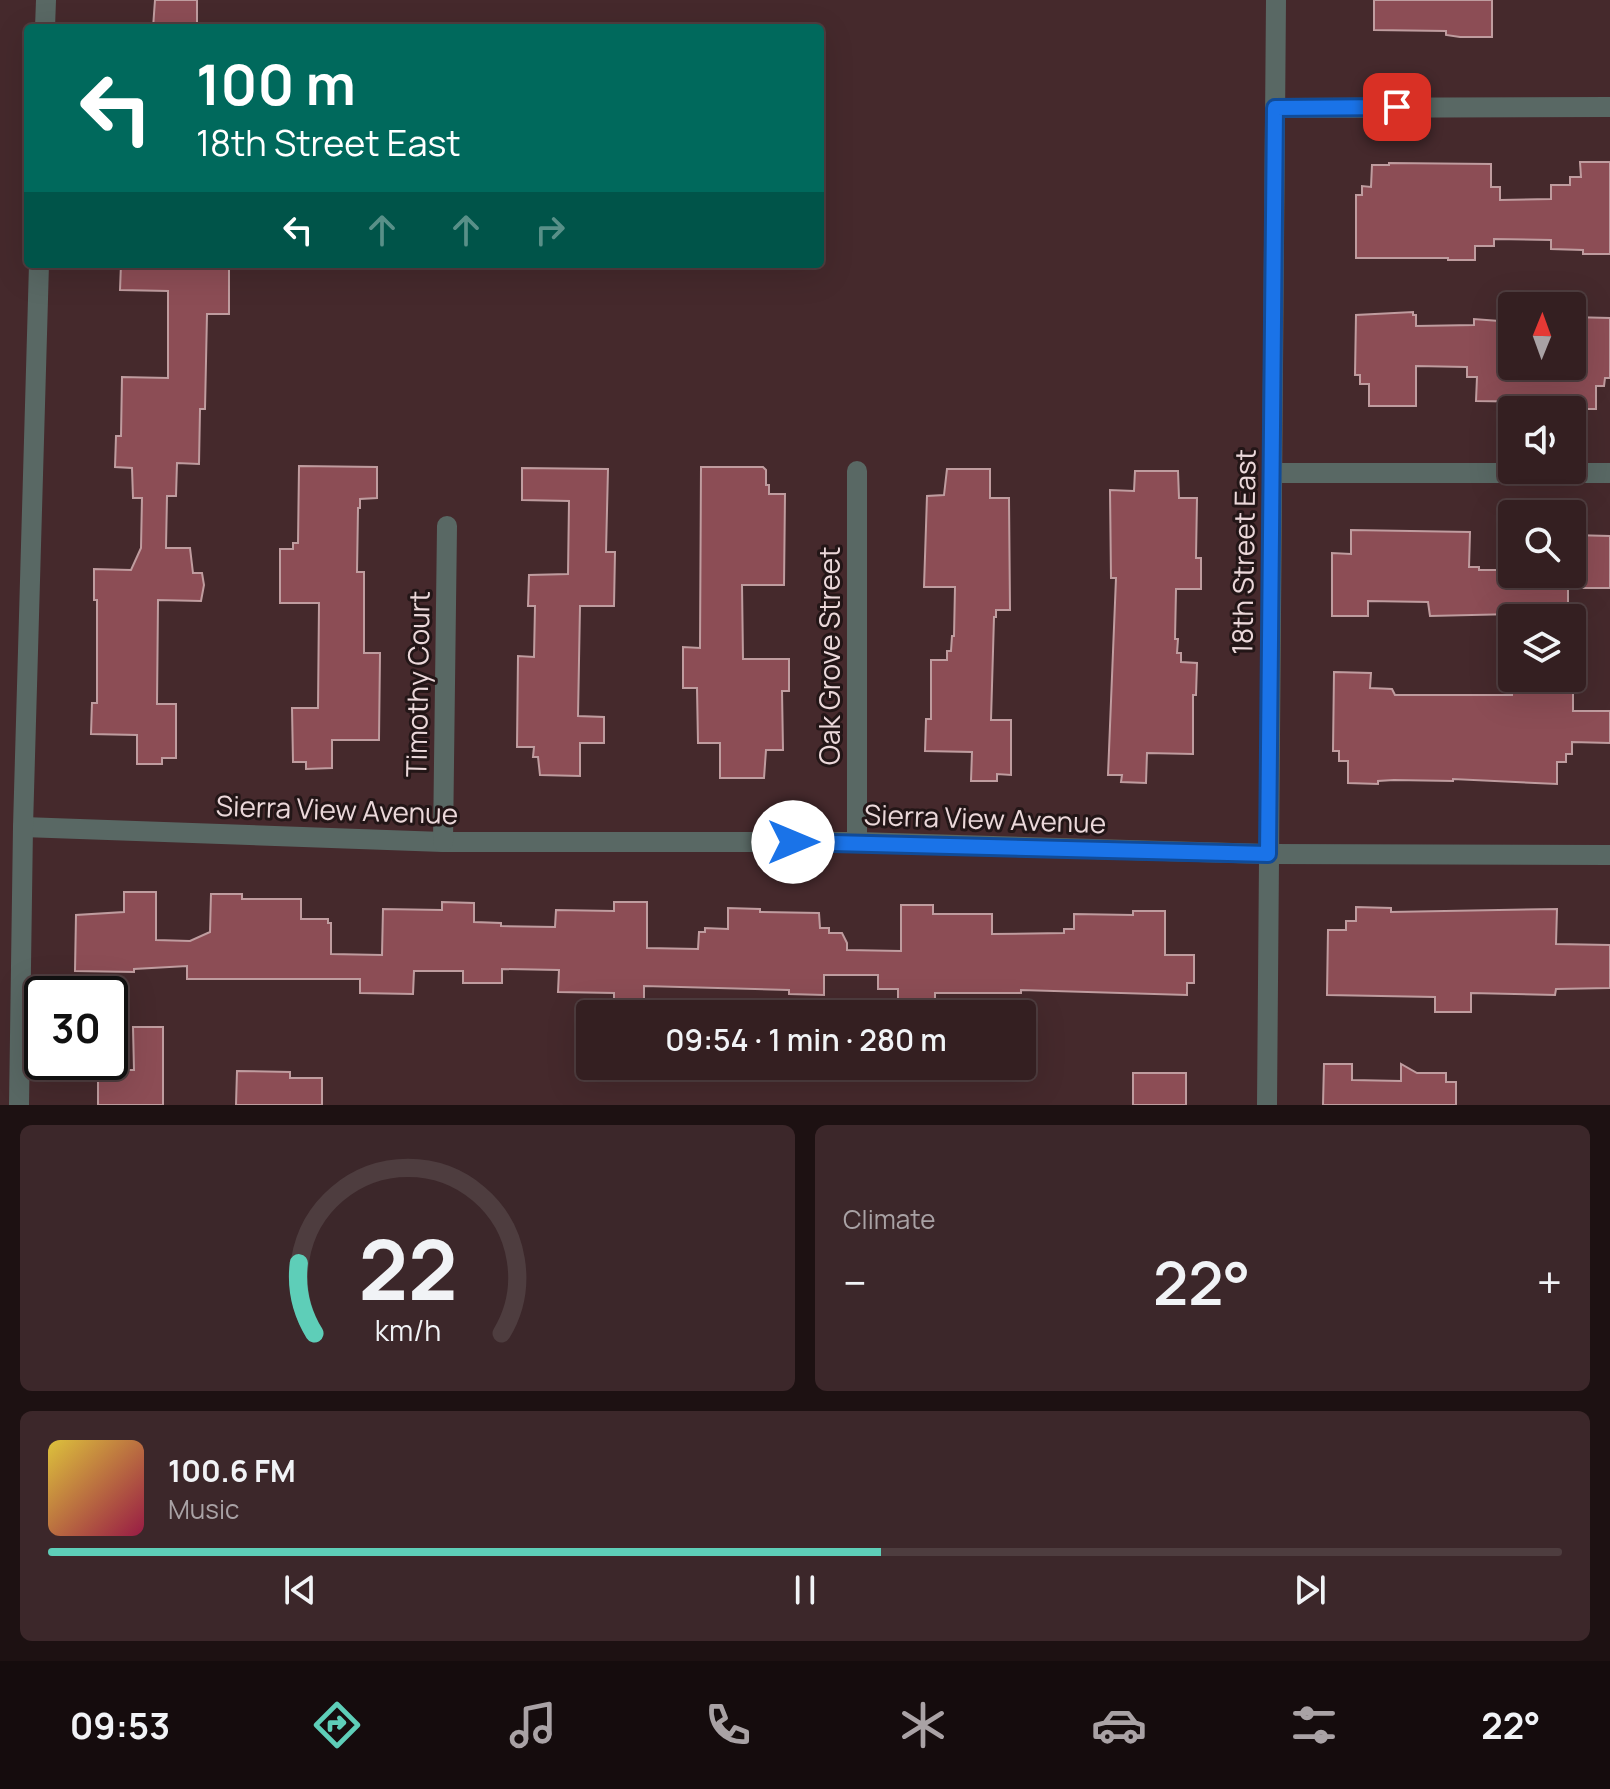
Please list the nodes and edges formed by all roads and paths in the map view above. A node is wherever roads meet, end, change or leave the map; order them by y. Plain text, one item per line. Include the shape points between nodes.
1 (46, 0) edge
2 (1276, 0) edge
3 (45, 24) edge
4 (1610, 107) edge
5 (1275, 108) junction
6 (39, 268) edge
7 (857, 471) dead end
8 (1272, 473) junction
9 (1610, 473) edge
10 (447, 526) dead end
11 (23, 827) junction
12 (443, 842) junction
13 (857, 842) junction
14 (1268, 854) junction
15 (1610, 855) edge
16 (19, 1105) edge
17 (1267, 1105) edge

1 - 3 street
2 - 5 street, 18th Street East
4 - 5 street
5 - 8 street, 18th Street East
6 - 11 street
7 - 13 street, Oak Grove Street
8 - 9 street
8 - 14 street, 18th Street East
10 - 12 street, Timothy Court
11 - 12 street, Sierra View Avenue
11 - 16 street
12 - 13 street, Sierra View Avenue
13 - 14 street, Sierra View Avenue
14 - 15 street, Sierra View Avenue
14 - 17 street, 18th Street East

